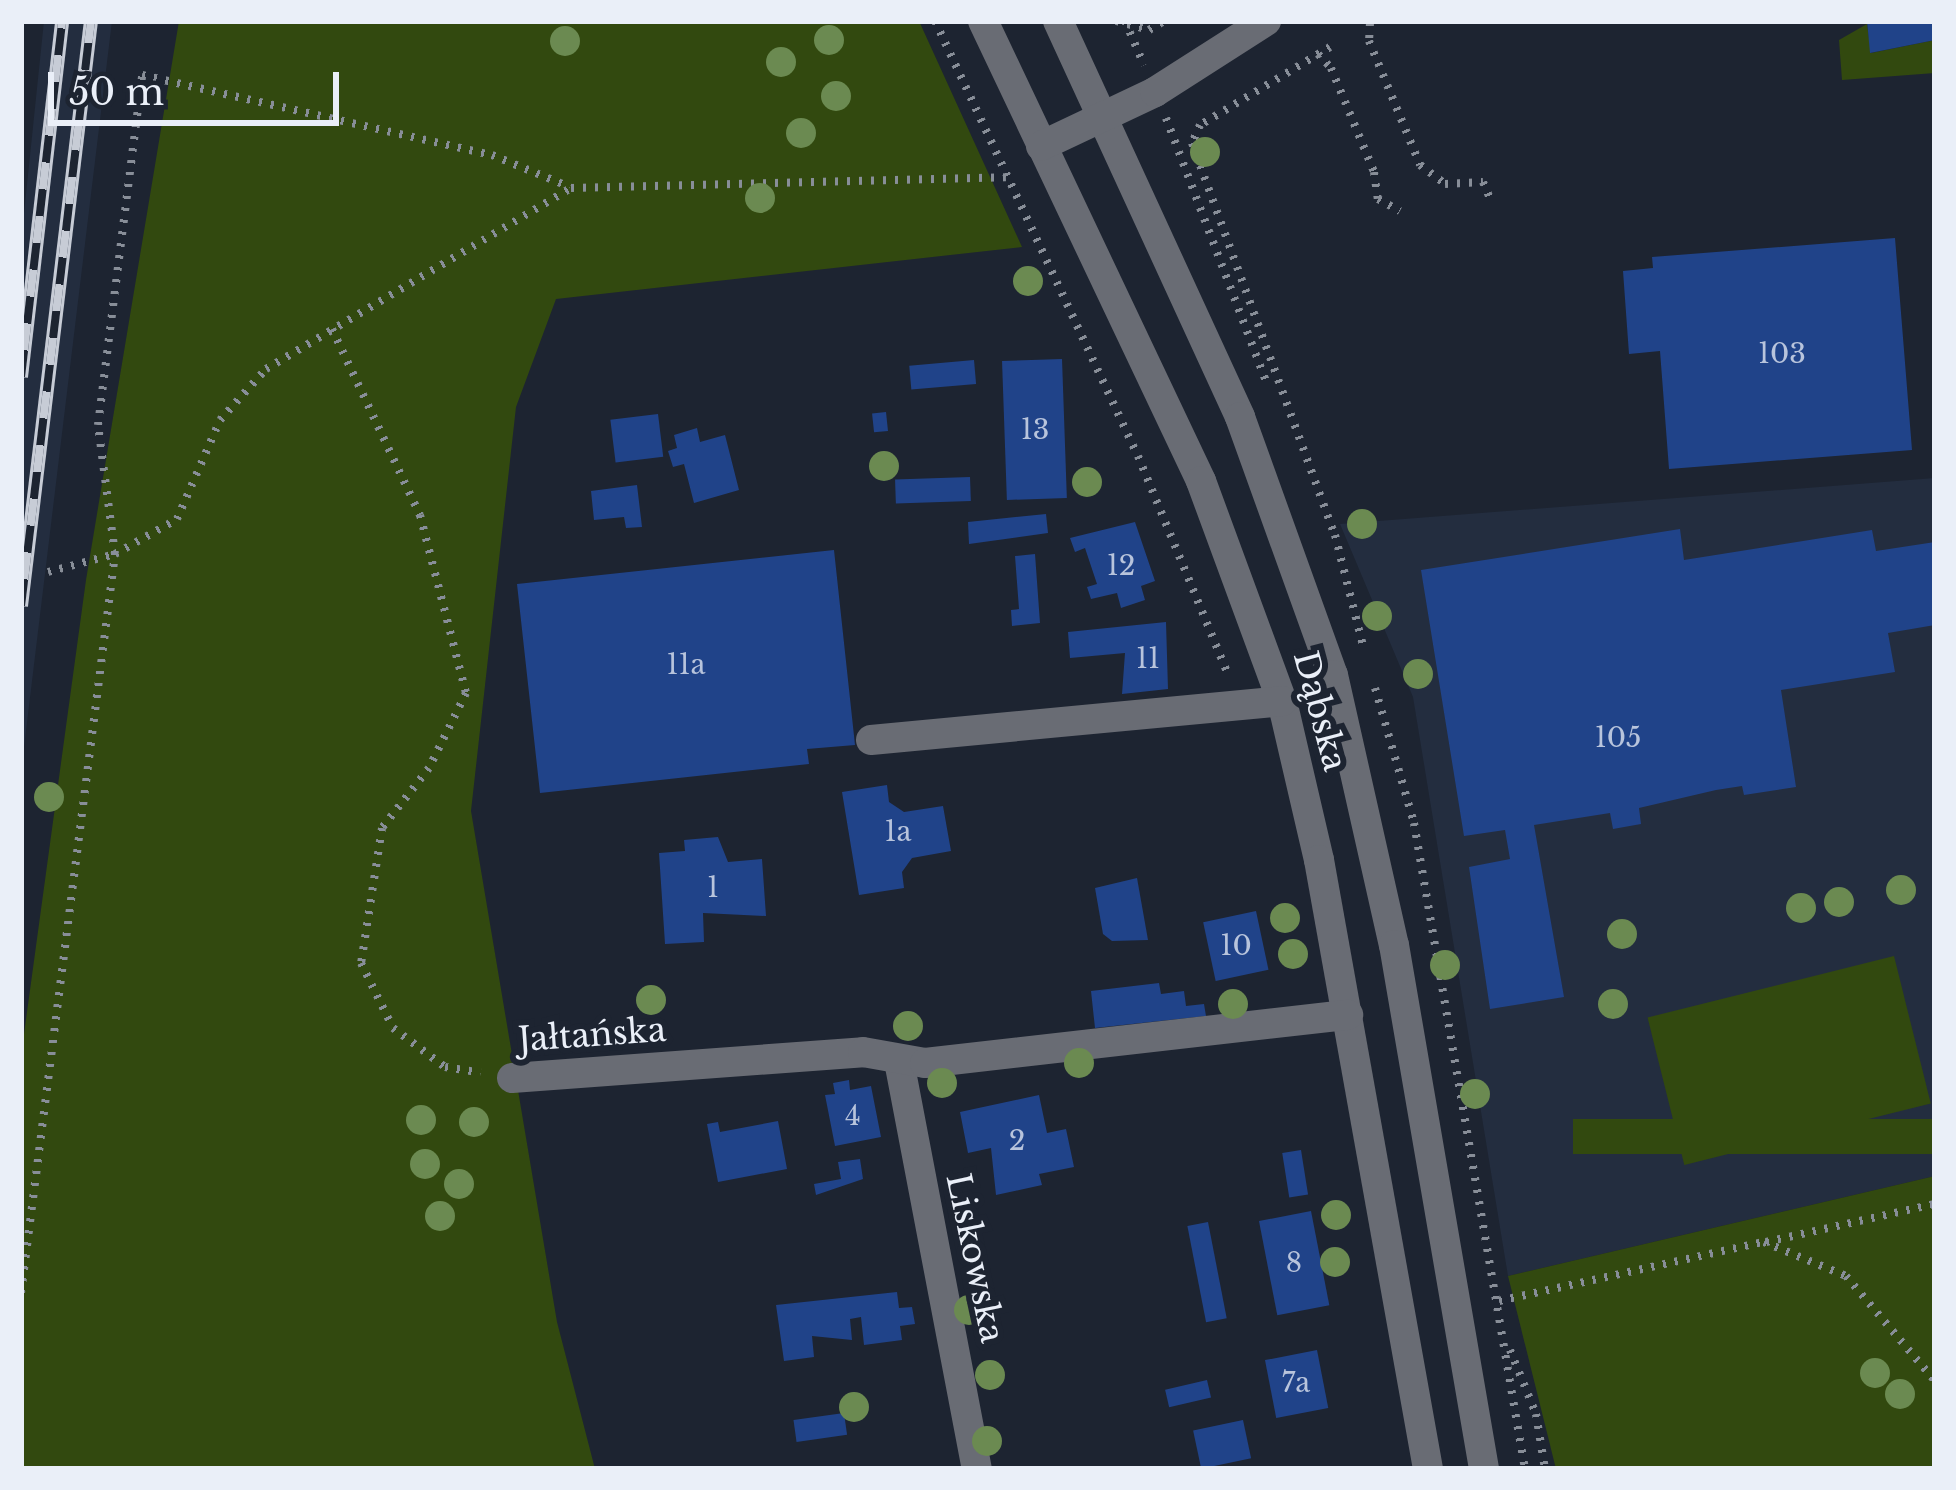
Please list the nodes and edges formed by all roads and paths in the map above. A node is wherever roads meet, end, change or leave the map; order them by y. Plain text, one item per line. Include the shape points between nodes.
1 (983, 21) edge
2 (1058, 21) edge
3 (1164, 21) edge
4 (1371, 22) edge
5 (1123, 24) edge
6 (1250, 25) edge
7 (1357, 31) dead end
8 (1330, 47) dead end
9 (1318, 54) junction
10 (1144, 67) dead end
11 (1104, 118) junction
12 (1200, 125) dead end
13 (1041, 146) junction
14 (1006, 176) dead end
15 (571, 188) junction
16 (1492, 203) dead end
17 (1400, 212) dead end
18 (332, 329) junction
19 (115, 554) junction
20 (48, 572) dead end
21 (1282, 700) junction
22 (871, 740) dead end
23 (1348, 1015) junction
24 (899, 1061) junction
25 (512, 1078) joint
26 (1935, 1204) edge
27 (1764, 1242) junction
28 (21, 1293) edge
29 (1457, 1311) junction
30 (1935, 1381) edge
31 (977, 1469) edge
32 (1428, 1469) edge
33 (1484, 1469) edge

1 - 13 street, Dąbska
2 - 11 street, Dąbska
3 - 5 path
4 - 7 path
4 - 16 path via 1369,41 1420,165 1445,184 1483,182
5 - 10 path
6 - 11 street
8 - 9 path
9 - 12 path
9 - 17 path via 1366,151 1378,199
11 - 13 street
11 - 29 street, Dąbska via 1276,505 1333,675 1373,839
13 - 21 street, Dąbska via 1201,481
14 - 15 path
15 - 18 path
15 - 19 path via 492,155 142,75 98,425
18 - 19 path via 266,369 220,419 177,519
18 - 25 path, Jałtańska via 420,515 466,694 429,768 382,828 364,902 361,963 393,1028 445,1067
19 - 20 path
19 - 28 path
21 - 22 street
21 - 23 street, Dąbska
23 - 24 street, Jałtańska
23 - 32 street, Dąbska
24 - 25 street, Jałtańska via 863,1052
24 - 31 street, Liskowska
26 - 27 path
27 - 29 path
27 - 30 path via 1846,1276
29 - 33 street, Dąbska

